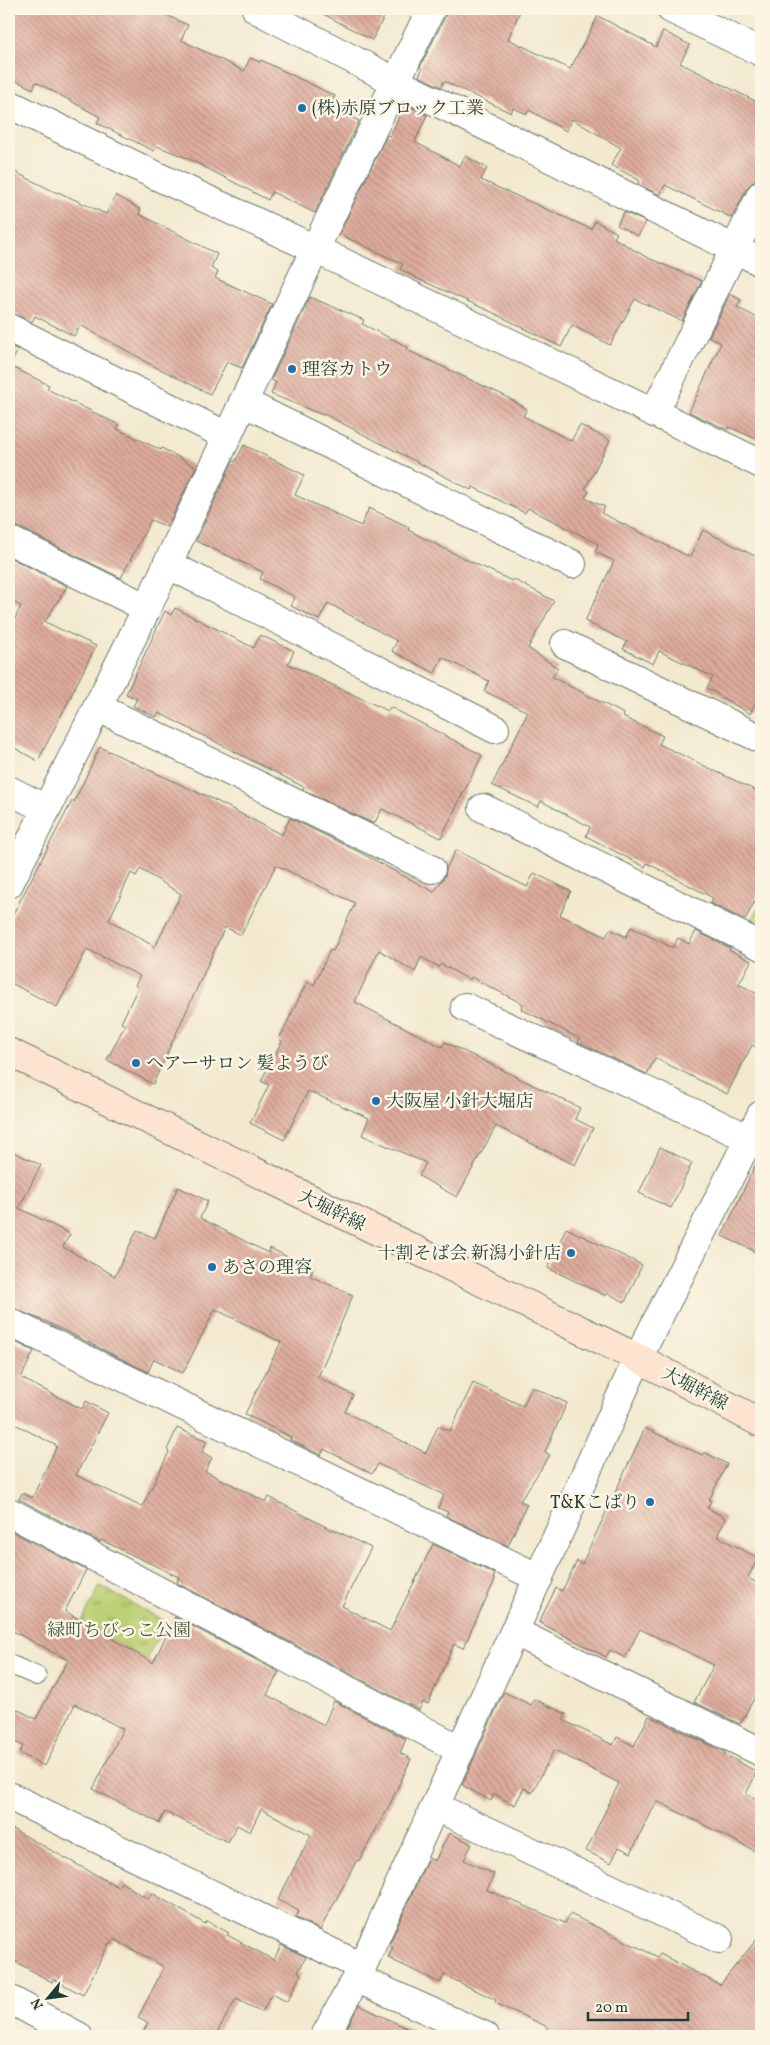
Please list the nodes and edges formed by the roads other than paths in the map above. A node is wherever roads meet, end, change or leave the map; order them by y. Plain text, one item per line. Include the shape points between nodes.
1 (256, 9) edge
2 (431, 9) edge
3 (671, 9) edge
4 (761, 52) edge
5 (396, 82) junction
6 (9, 104) edge
7 (761, 195) edge
8 (315, 249) junction
9 (736, 249) junction
10 (761, 262) edge
11 (9, 328) edge
12 (243, 402) junction
13 (654, 412) junction
14 (228, 436) junction
15 (761, 464) edge
16 (9, 540) edge
17 (167, 564) junction
18 (572, 564) dead end
19 (146, 608) junction
20 (565, 644) dead end
21 (97, 707) junction
22 (495, 730) dead end
23 (761, 739) edge
24 (9, 790) edge
25 (483, 808) dead end
26 (46, 809) junction
27 (431, 869) dead end
28 (9, 884) edge
29 (761, 946) edge
30 (465, 1007) dead end
31 (9, 1052) edge
32 (757, 1132) edge
33 (9, 1322) edge
34 (638, 1358) junction
35 (761, 1423) edge
36 (9, 1512) edge
37 (539, 1578) junction
38 (515, 1632) junction
39 (9, 1664) edge
40 (37, 1676) dead end
41 (461, 1750) junction
42 (761, 1752) edge
43 (9, 1796) edge
44 (436, 1807) junction
45 (719, 1939) dead end
46 (359, 1972) junction
47 (9, 1999) edge
48 (78, 2036) edge
49 (325, 2036) edge
50 (485, 2036) edge

1 - 5 street
2 - 5 street
3 - 4 street
5 - 8 street
5 - 9 street
6 - 8 street
7 - 9 street
8 - 12 street
8 - 13 street
9 - 10 street
9 - 13 street
11 - 14 street
12 - 14 street
12 - 18 street
13 - 15 street
14 - 17 street
16 - 19 street
17 - 19 street
17 - 22 street
19 - 21 street
20 - 23 street
21 - 26 street
21 - 27 street
24 - 26 street
25 - 29 street
26 - 28 street
30 - 32 street
31 - 34 street, 大堀幹線
32 - 34 street
33 - 37 street
34 - 35 street, 大堀幹線
34 - 37 street
36 - 41 street
37 - 38 street
38 - 41 street
38 - 42 street
39 - 40 lane
41 - 44 street
43 - 46 street
44 - 45 street
44 - 46 street
46 - 49 street
46 - 50 street
47 - 48 street

